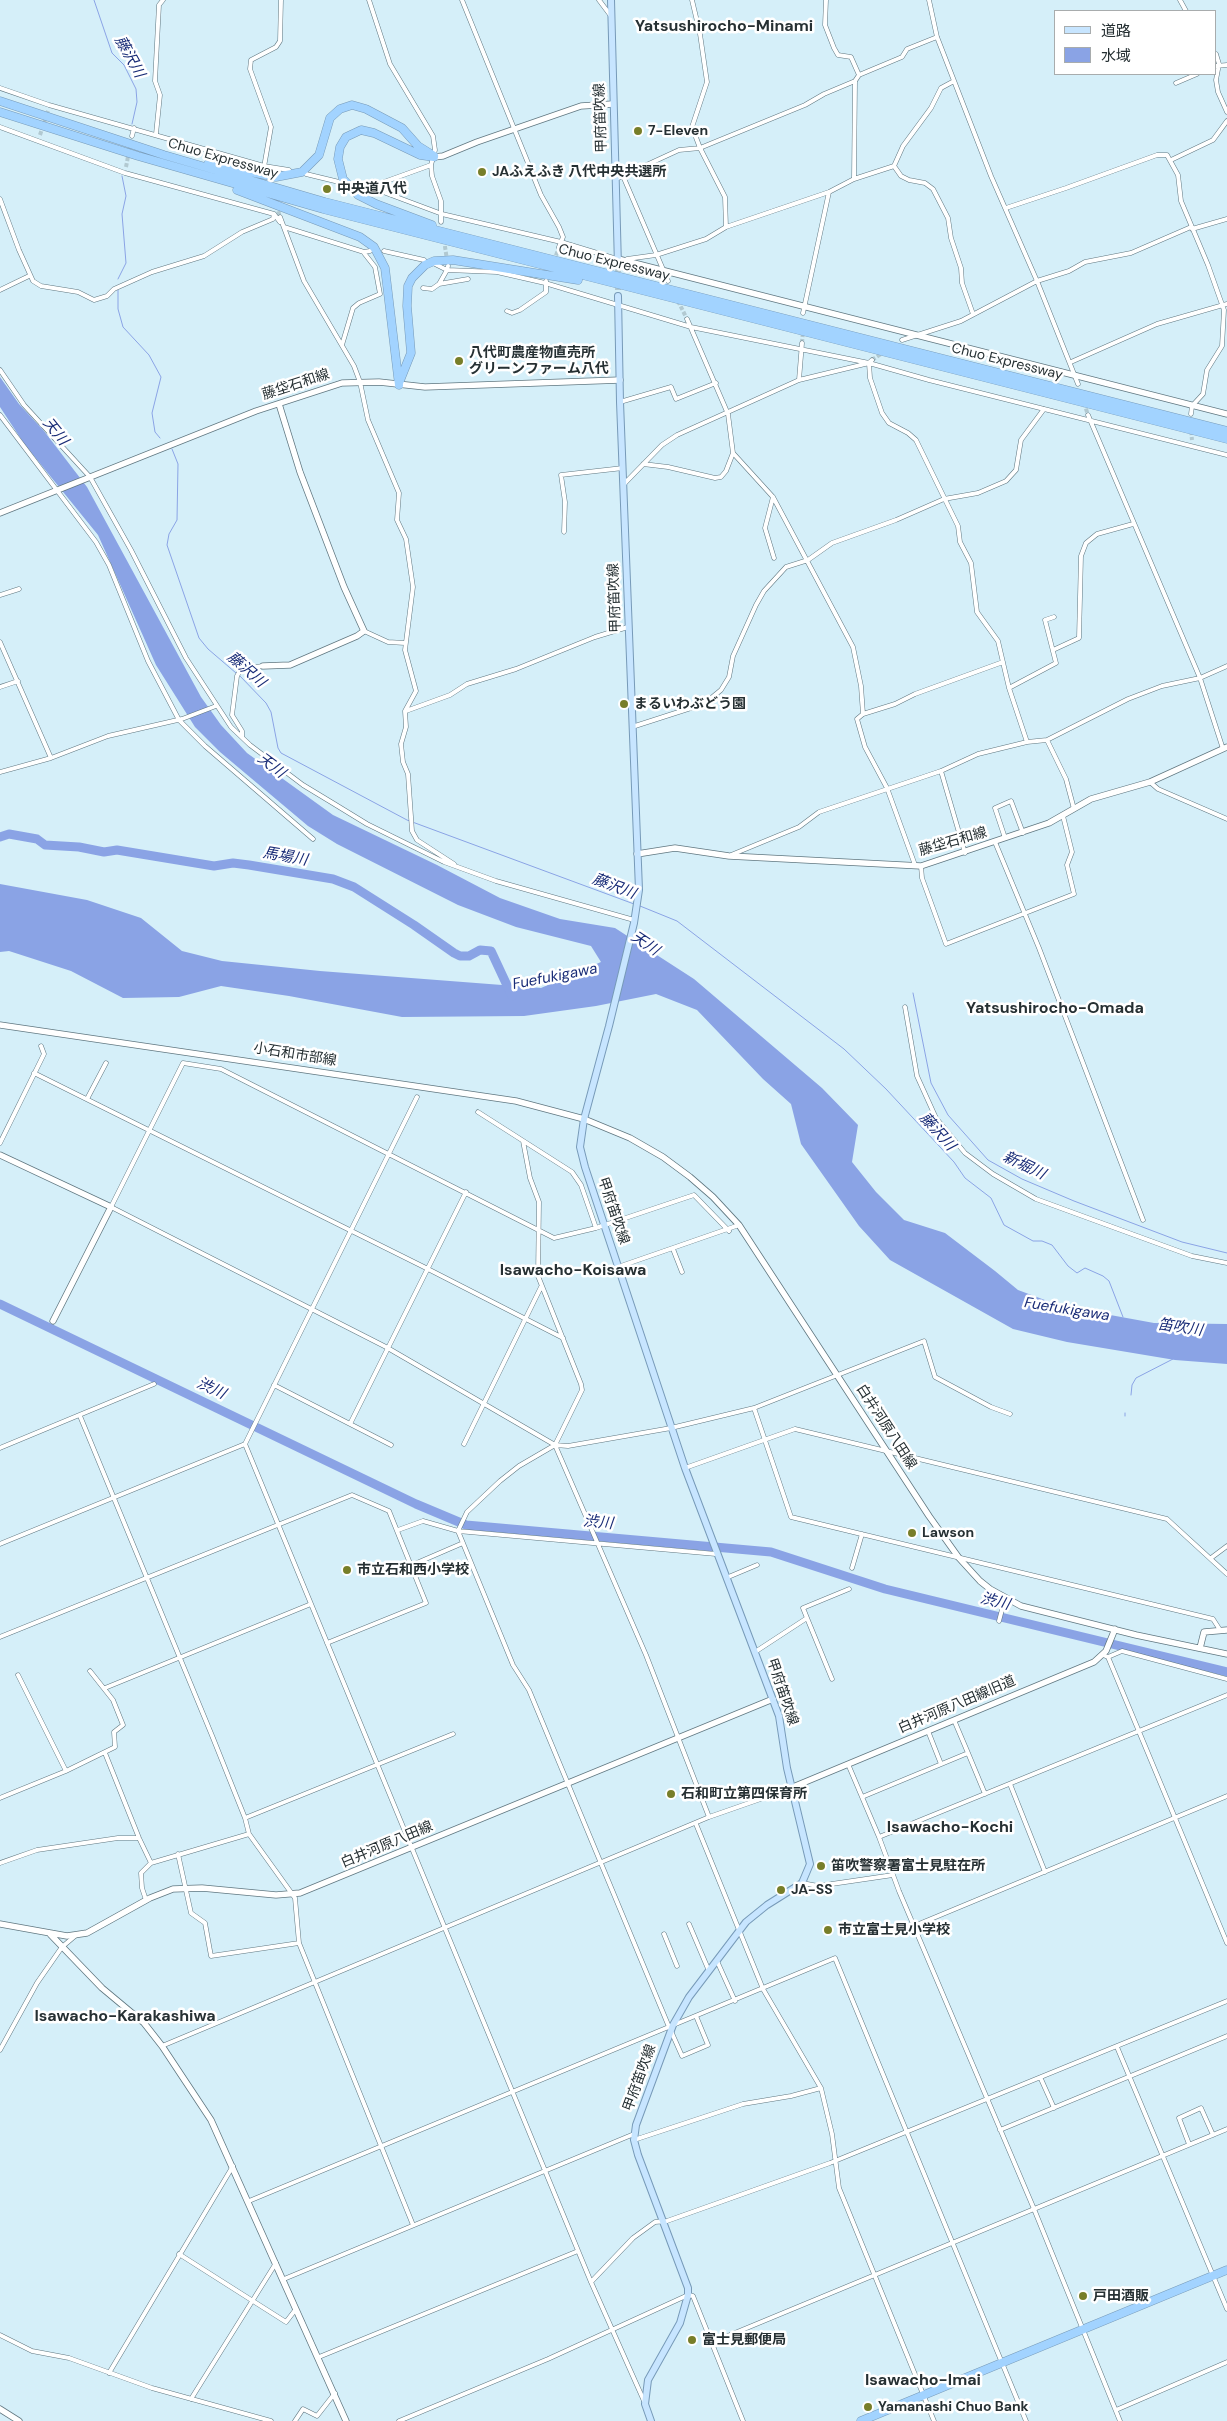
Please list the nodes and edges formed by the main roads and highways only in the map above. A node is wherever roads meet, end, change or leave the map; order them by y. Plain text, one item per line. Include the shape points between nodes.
1 (611, 0) edge
2 (0, 101) edge
3 (613, 104) junction
4 (0, 112) edge
5 (164, 155) junction
6 (138, 156) junction
7 (434, 157) junction
8 (558, 262) junction
9 (619, 262) joint
10 (639, 291) junction
11 (618, 296) tunnel mouth
12 (620, 380) junction
13 (398, 385) junction
14 (279, 404) junction
15 (1227, 414) edge
16 (1227, 431) edge
17 (1227, 439) edge
18 (0, 513) edge
19 (263, 666) road end
20 (1225, 748) edge
21 (637, 854) junction
22 (0, 1025) edge
23 (584, 1115) junction
24 (0, 1155) edge
25 (53, 1321) dead end
26 (1115, 1629) junction
27 (1227, 1630) edge
28 (1200, 1648) junction
29 (1227, 1654) edge
30 (772, 1699) junction
31 (793, 1787) junction
32 (0, 1924) edge
33 (50, 1934) junction
34 (1227, 2270) edge
35 (0, 2408) edge
36 (19, 2421) edge
37 (346, 2421) edge
38 (652, 2421) edge
39 (861, 2421) edge

1 - 3 main road, 甲府笛吹線
2 - 5 highway, Chuo Expressway
3 - 7 main road via 581,106
3 - 9 main road, 甲府笛吹線
4 - 6 highway, Chuo Expressway
5 - 7 highway via 262,175 294,175 314,162 334,113 352,105 402,128 418,146
5 - 8 highway, Chuo Expressway via 325,202
6 - 10 highway, Chuo Expressway via 323,209
6 - 13 highway via 360,237 374,247 383,261 386,275
7 - 8 highway via 420,155 361,130 346,137 338,159 347,185 376,204 428,224
8 - 16 highway, Chuo Expressway
9 - 15 main road via 803,311
10 - 13 highway via 512,268 434,260 417,271 408,286 411,353
10 - 17 highway, Chuo Expressway
11 - 12 main road, 甲府笛吹線
12 - 13 main road, 藤垈石和線 via 472,386
12 - 21 main road, 甲府笛吹線
13 - 14 main road, 藤垈石和線 via 360,382 330,386
14 - 18 main road, 藤垈石和線
14 - 19 main road via 300,472 364,630 290,665
20 - 21 main road, 藤垈石和線 via 1150,782 1097,797 1023,833 918,866 729,856 675,848
21 - 23 main road, 甲府笛吹線 via 638,898 634,919
22 - 23 main road, 小石和市部線
23 - 26 main road, 白井河原八田線 via 672,1163 707,1192 739,1226 959,1558 980,1581 1021,1606
23 - 30 main road, 甲府笛吹線 via 581,1153 604,1225 685,1468
24 - 25 main road via 111,1207
26 - 28 main road, 白井河原八田線
26 - 31 main road, 白井河原八田線旧道 via 1106,1654 1094,1662
27 - 28 main road via 1204,1632
28 - 29 main road, 白井河原八田線
30 - 31 main road, 甲府笛吹線 via 783,1730 787,1768
30 - 33 main road, 白井河原八田線 via 308,1890 292,1894 186,1888 168,1890 99,1927 76,1935
31 - 38 main road, 甲府笛吹線 via 809,1857 808,1871 802,1883 753,1914 689,1997 671,2028 634,2137 688,2288 680,2323 648,2380 645,2404
32 - 33 main road, 白井河原八田線
33 - 37 main road via 102,1988 144,2023 211,2120
34 - 39 highway
35 - 36 main road

